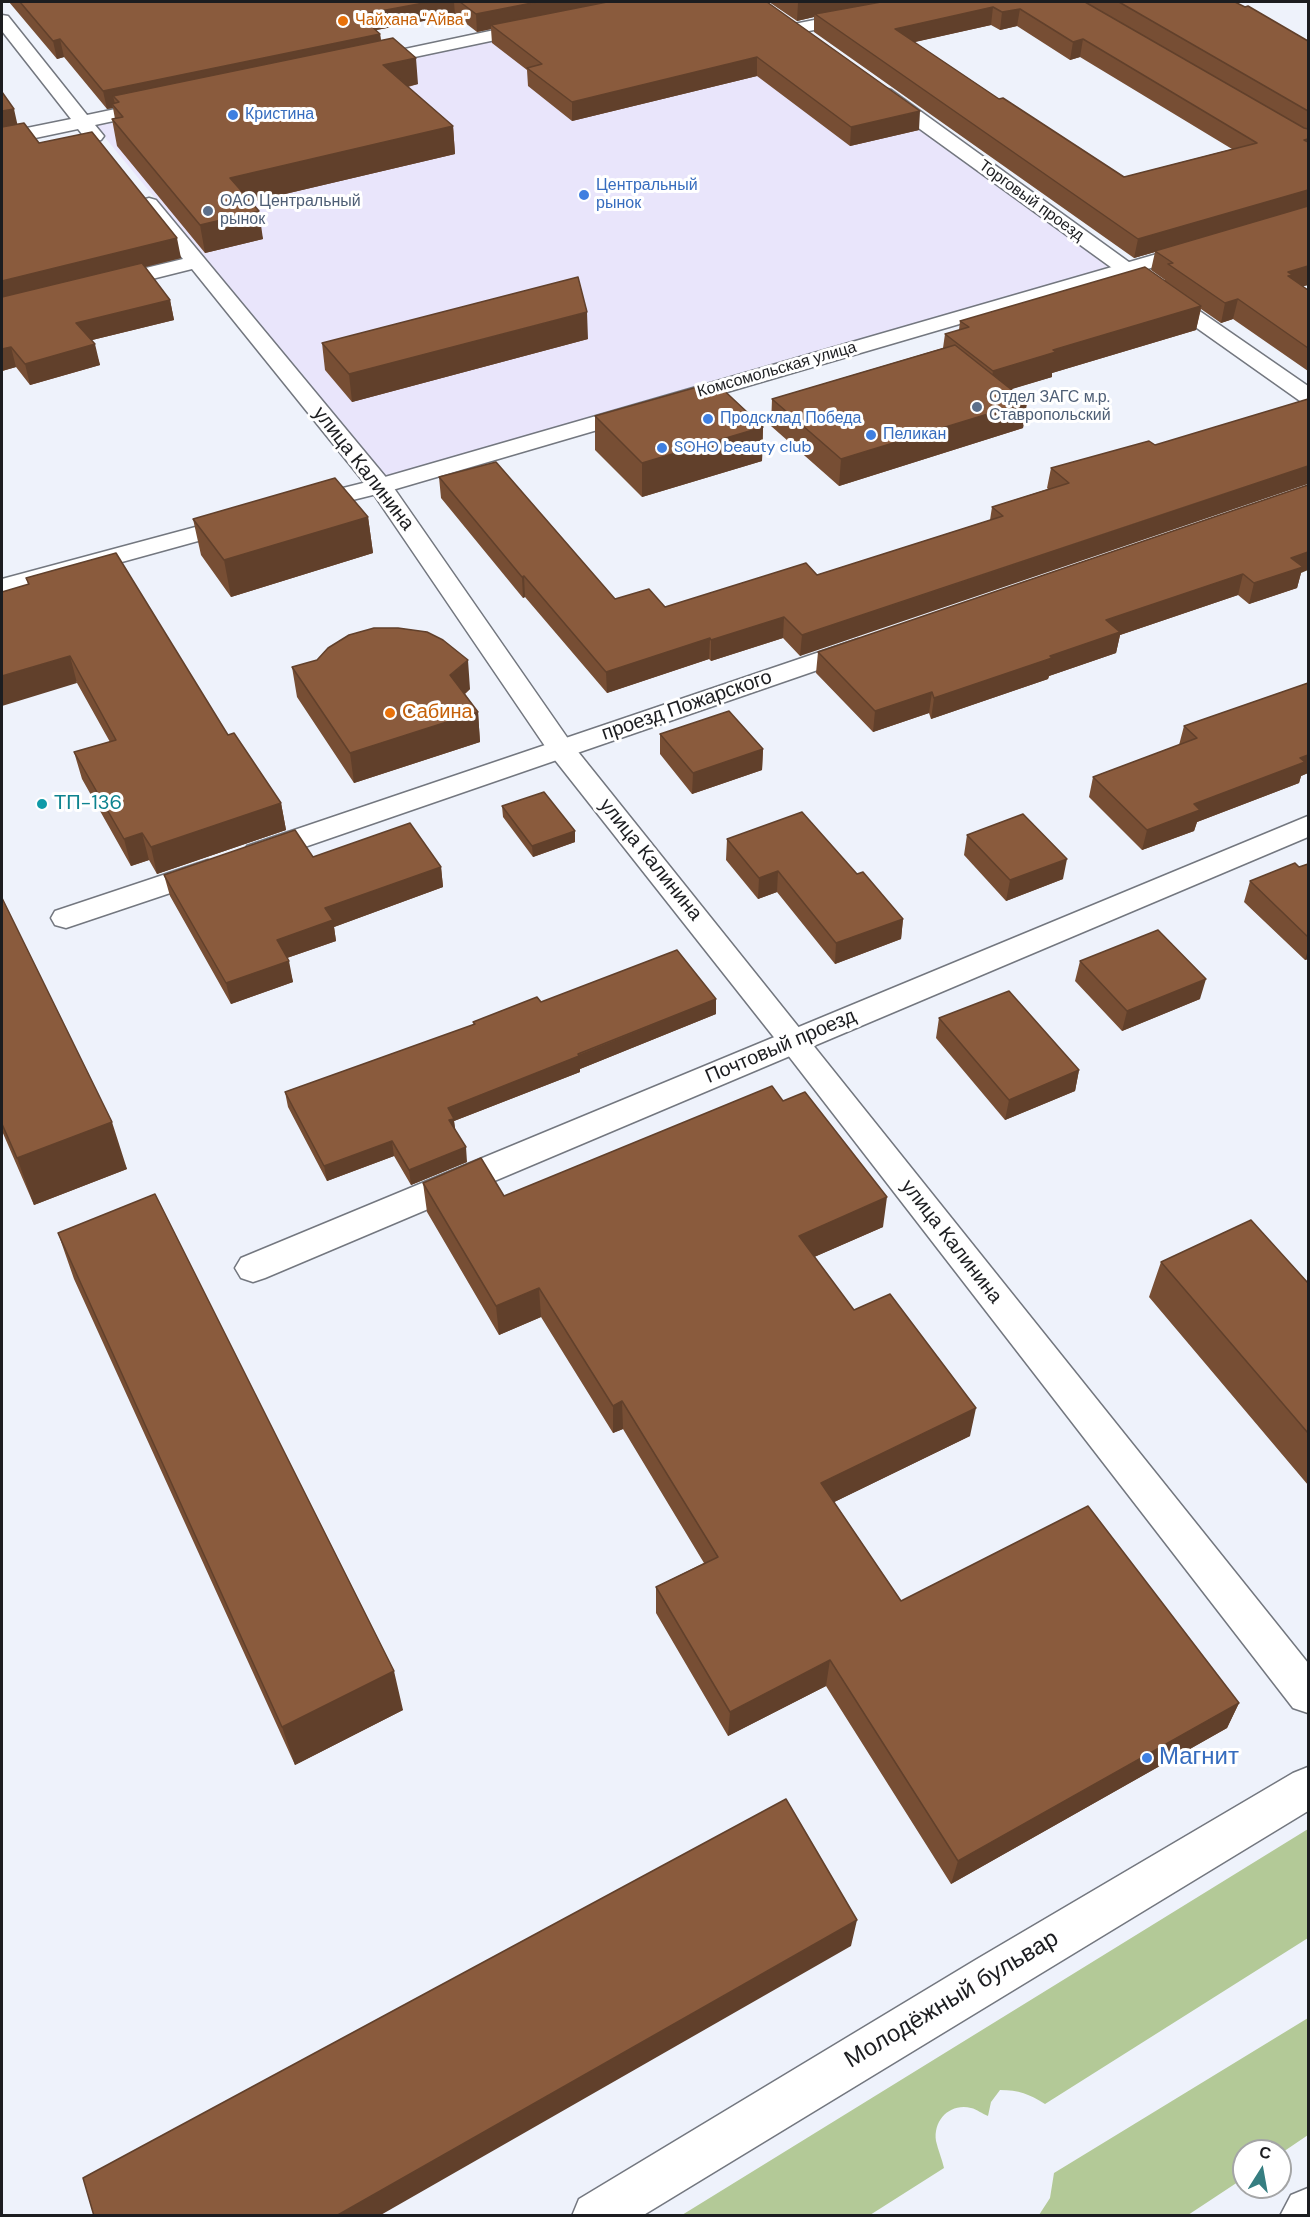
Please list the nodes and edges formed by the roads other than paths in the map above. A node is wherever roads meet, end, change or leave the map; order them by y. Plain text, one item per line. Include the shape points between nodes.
1 (929, 2) edge
2 (775, 15) edge
3 (2, 20) edge
4 (560, 21) edge
5 (794, 29) junction
6 (813, 43) edge
7 (350, 65) edge
8 (871, 85) edge
9 (176, 102) edge
10 (83, 122) junction
11 (2, 139) edge
12 (104, 148) edge
13 (140, 192) edge
14 (1217, 243) edge
15 (196, 262) junction
16 (1126, 269) junction
17 (93, 288) edge
18 (1308, 396) edge
19 (380, 486) junction
20 (2, 587) edge
21 (878, 640) edge
22 (561, 749) junction
23 (1308, 826) edge
24 (66, 918) dead end
25 (795, 1042) junction
26 (253, 1268) dead end
27 (1308, 1694) edge
28 (1308, 1788) edge
29 (1308, 2212) edge
30 (596, 2216) edge
31 (1304, 2216) edge

1 - 5 street
2 - 5 street
3 - 10 street
4 - 7 street
5 - 6 street
8 - 16 street, Торговый проезд
9 - 10 street
10 - 11 street
10 - 12 street
13 - 15 street, улица Калинина
14 - 16 street, Комсомольская улица
15 - 17 street
15 - 19 street, улица Калинина
16 - 18 street, Торговый проезд
16 - 19 street, Комсомольская улица
19 - 20 street, Комсомольская улица
19 - 22 street, улица Калинина
21 - 22 street, проезд Пожарского
22 - 24 street, проезд Пожарского
22 - 25 street, улица Калинина
23 - 25 street, Почтовый проезд
25 - 26 street, Почтовый проезд
25 - 27 street, улица Калинина
28 - 30 street, Молодёжный бульвар
29 - 31 street

